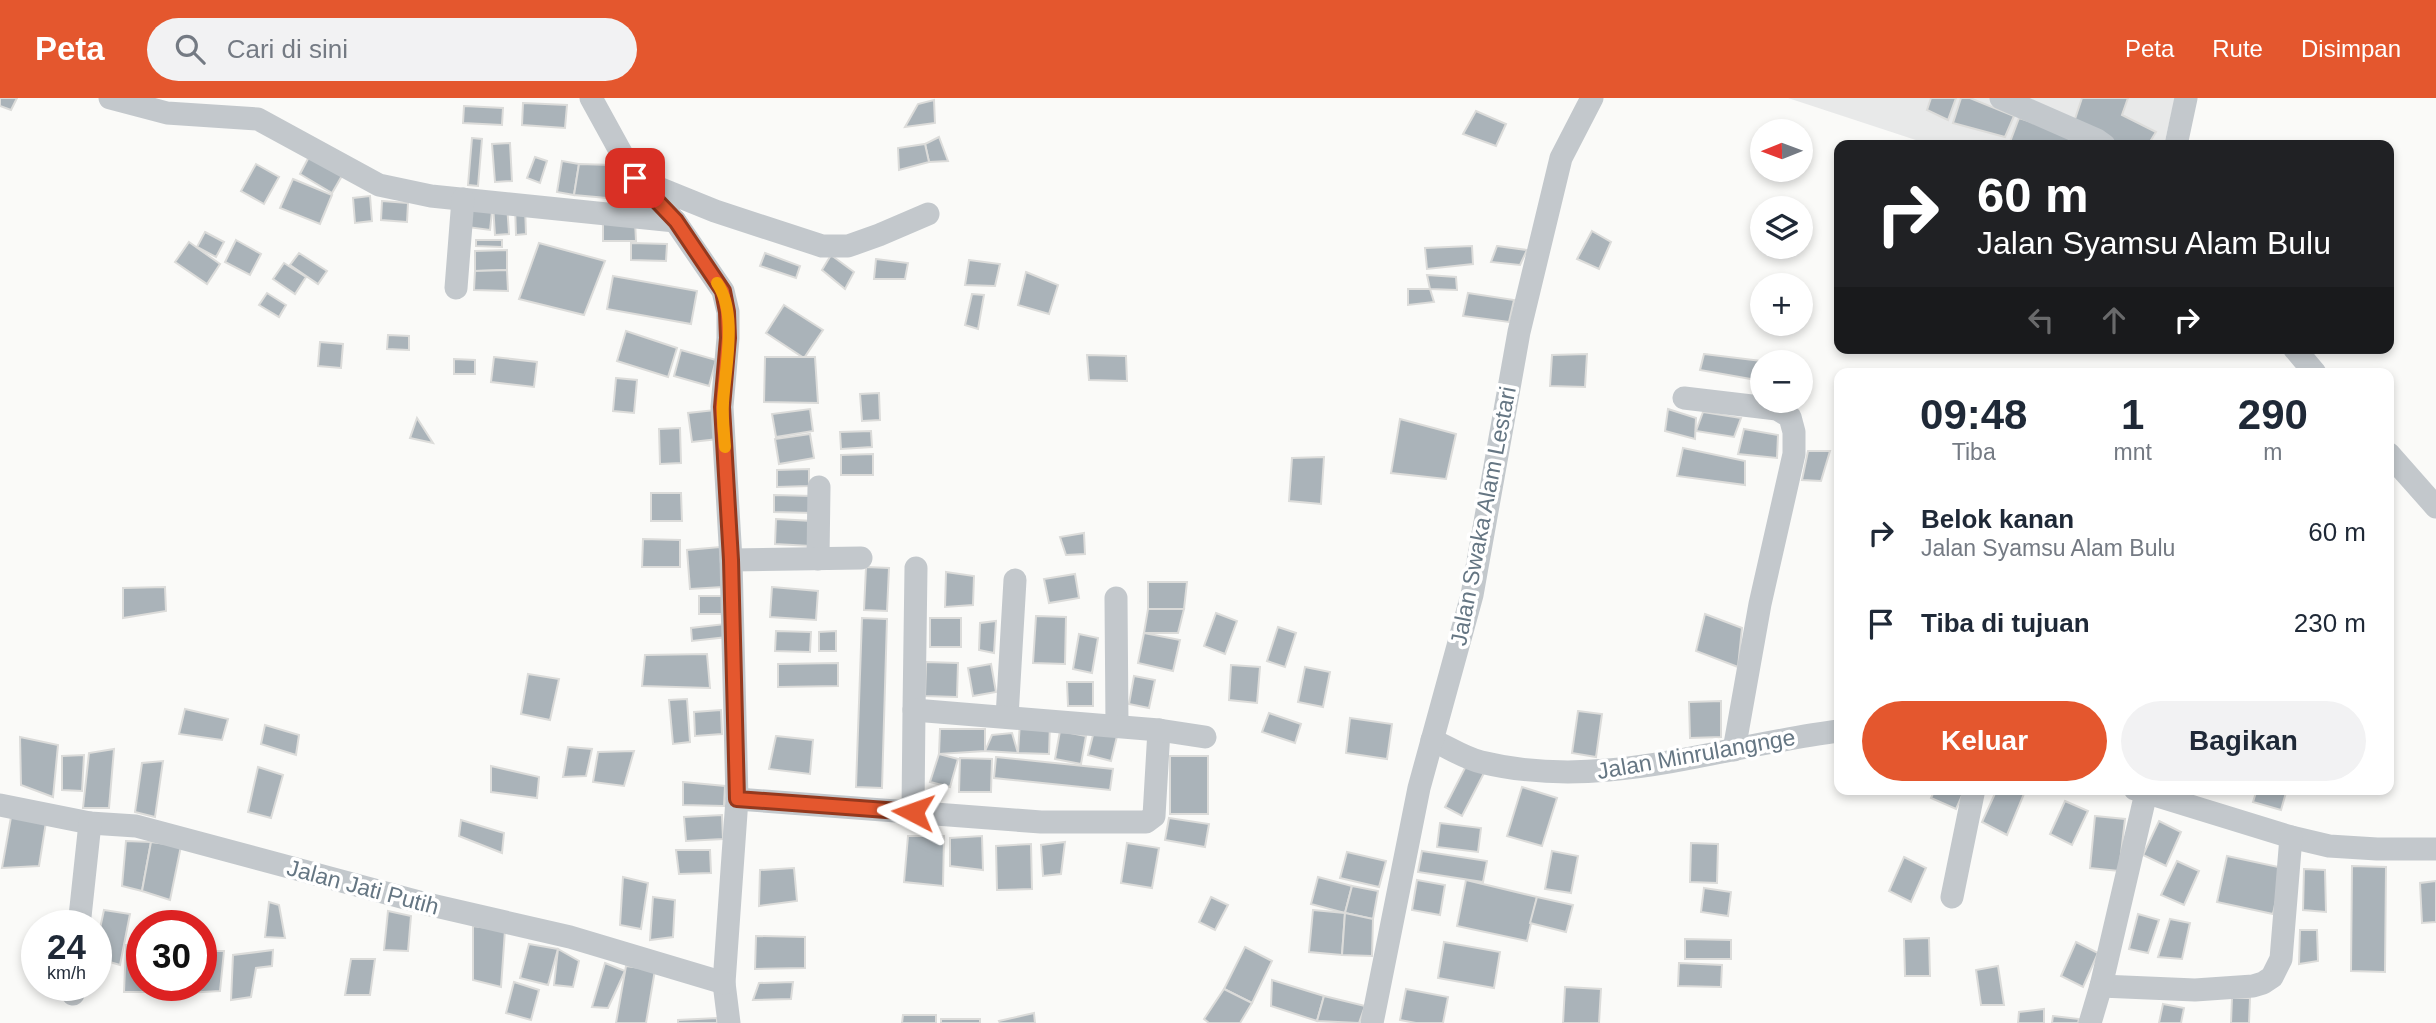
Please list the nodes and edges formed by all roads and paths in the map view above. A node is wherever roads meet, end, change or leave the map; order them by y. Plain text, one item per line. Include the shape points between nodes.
1 (110, 98) edge
2 (591, 98) edge
3 (1592, 98) edge
4 (2001, 98) edge
5 (2186, 98) edge
6 (2097, 140) edge
7 (2177, 140) edge
8 (635, 178) junction
9 (463, 199) junction
10 (928, 214) dead end
11 (676, 221) junction
12 (456, 288) dead end
13 (2299, 354) edge
14 (2311, 368) edge
15 (1685, 398) dead end
16 (2394, 460) edge
17 (819, 487) dead end
18 (2436, 507) edge
19 (861, 558) dead end
20 (818, 559) junction
21 (731, 560) junction
22 (916, 568) dead end
23 (1015, 580) dead end
24 (1116, 598) dead end
25 (914, 710) junction
26 (1007, 717) junction
27 (1117, 726) junction
28 (1159, 730) junction
29 (1834, 732) edge
30 (1205, 737) dead end
31 (1432, 740) junction
32 (1734, 750) junction
33 (1973, 795) edge
34 (2140, 795) edge
35 (2154, 795) edge
36 (737, 799) junction
37 (0, 805) edge
38 (913, 812) junction
39 (90, 823) junction
40 (2291, 837) junction
41 (2436, 849) edge
42 (1952, 897) dead end
43 (81, 910) edge
44 (724, 983) junction
45 (2101, 986) junction
46 (729, 1023) edge
47 (1372, 1023) edge
48 (2090, 1023) edge

1 - 9 street via 167,113 258,119 379,185
2 - 8 street
3 - 31 street, Jalan Swaka Alam Lestari via 1561,158 1519,332 1472,595
4 - 6 street
5 - 7 street
8 - 10 street via 715,211 822,246 848,246
8 - 11 street
9 - 11 street
9 - 12 street
11 - 21 street via 723,291 727,312 722,407
13 - 14 street
15 - 32 street via 1777,409 1790,417 1794,432 1794,454 1760,604
16 - 18 street
17 - 20 street
19 - 20 street
20 - 21 street
21 - 36 street
22 - 25 street
23 - 26 street
24 - 27 street
25 - 26 street
25 - 38 street
26 - 27 street
27 - 28 street
28 - 30 street
28 - 38 street via 1154,816 1146,822 1041,822
29 - 32 street, Jalan Minrulangnge
31 - 32 street, Jalan Minrulangnge via 1479,761 1537,772 1643,768
31 - 47 street, Jalan Swaka Alam Lestari
33 - 42 street
34 - 45 street
35 - 40 street
36 - 38 street
36 - 44 street
37 - 39 street, Jalan Jati Putih
39 - 43 street
39 - 44 street, Jalan Jati Putih via 136,826 570,937
40 - 41 street via 2329,846
40 - 45 street via 2281,959 2272,977 2253,986 2196,990
44 - 46 street
45 - 48 street

